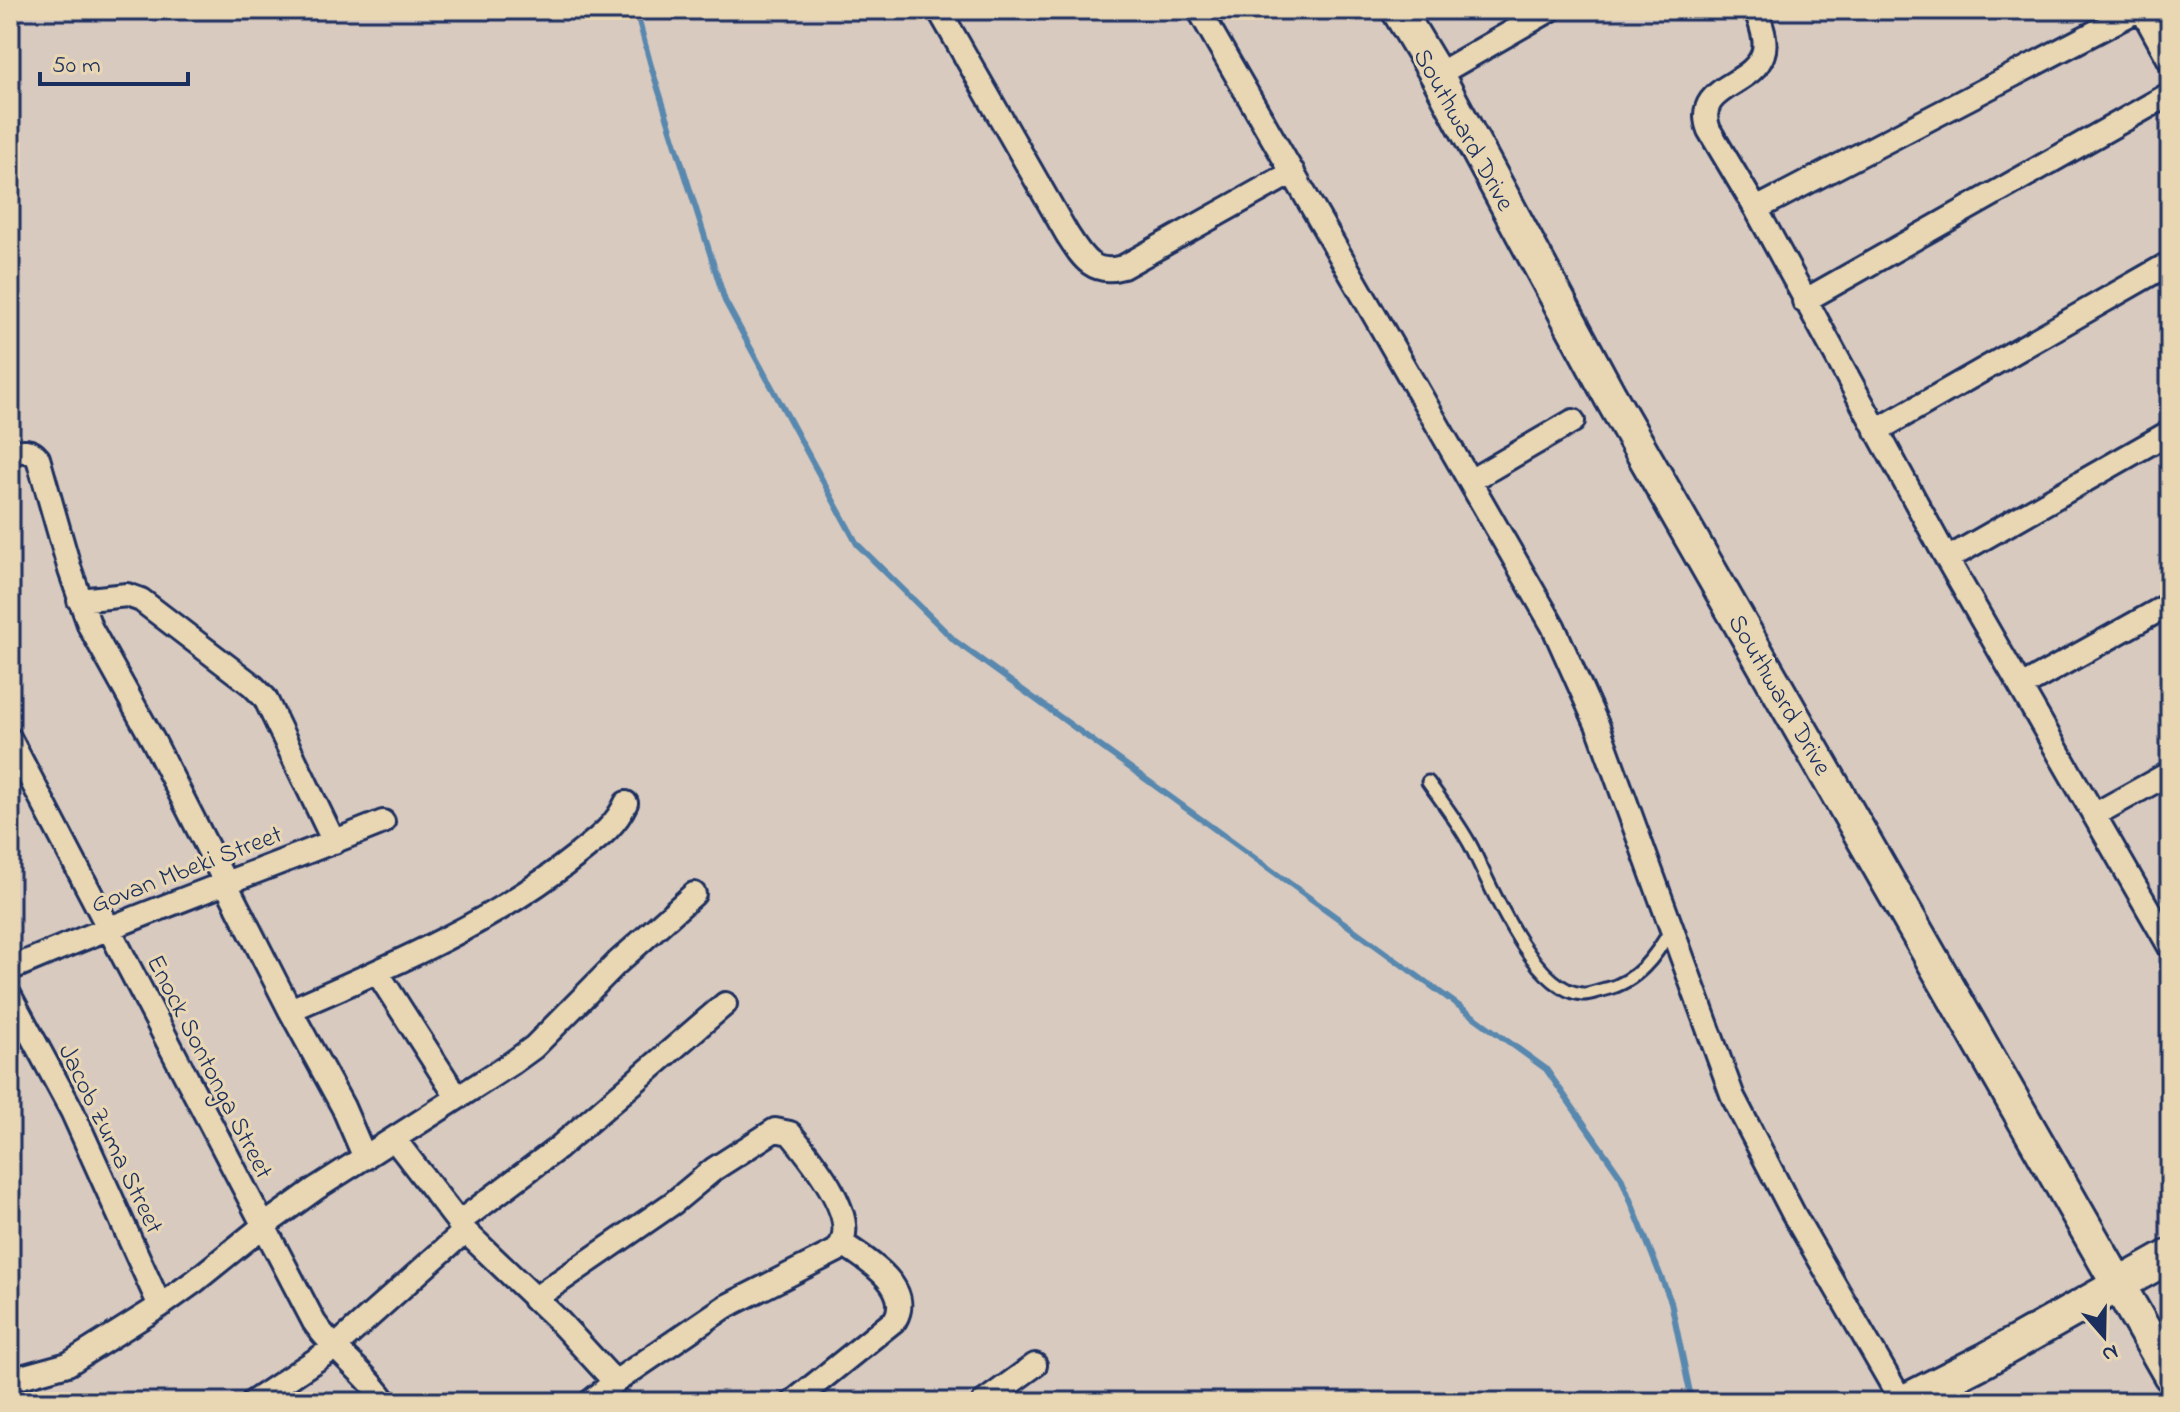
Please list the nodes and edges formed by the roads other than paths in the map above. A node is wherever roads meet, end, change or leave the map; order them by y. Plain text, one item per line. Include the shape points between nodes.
1 (939, 10) edge
2 (1199, 10) edge
3 (1398, 10) edge
4 (1550, 10) edge
5 (1756, 10) edge
6 (2140, 10) edge
7 (2170, 61) edge
8 (1437, 75) junction
9 (2170, 94) edge
10 (1293, 172) junction
11 (1756, 209) junction
12 (2170, 263) edge
13 (1804, 301) junction
14 (1573, 421) dead end
15 (1876, 431) junction
16 (2170, 432) edge
17 (10, 453) edge
18 (1470, 481) junction
19 (1947, 559) junction
20 (79, 600) junction
21 (2170, 604) edge
22 (2021, 687) junction
23 (10, 739) edge
24 (2170, 773) edge
25 (1428, 782) dead end
26 (626, 803) dead end
27 (2094, 815) junction
28 (383, 822) dead end
29 (334, 842) junction
30 (227, 885) junction
31 (694, 894) dead end
32 (107, 927) junction
33 (1671, 929) junction
34 (2169, 945) edge
35 (10, 969) edge
36 (377, 972) junction
37 (10, 996) edge
38 (725, 1004) dead end
39 (290, 1010) junction
40 (457, 1097) junction
41 (395, 1140) junction
42 (365, 1158) junction
43 (262, 1227) junction
44 (462, 1227) junction
45 (843, 1244) junction
46 (2170, 1256) edge
47 (2118, 1284) junction
48 (534, 1299) junction
49 (160, 1306) junction
50 (334, 1348) junction
51 (1035, 1365) dead end
52 (2170, 1375) edge
53 (10, 1380) edge
54 (615, 1382) junction
55 (253, 1402) edge
56 (386, 1402) edge
57 (590, 1402) edge
58 (793, 1402) edge
59 (984, 1402) edge
60 (1902, 1402) edge

1 - 10 street via 1078,252 1098,269 1123,267
2 - 10 street
3 - 8 main road, Southward Drive
4 - 8 street
5 - 11 street via 1764,53 1745,75 1711,99 1705,118
6 - 7 street
6 - 11 street
8 - 47 main road, Southward Drive via 1610,396
9 - 13 street
10 - 18 street
11 - 13 street
12 - 15 street
13 - 15 street
14 - 18 street
15 - 19 street
16 - 19 street
17 - 20 street via 35,454 42,465
18 - 33 street via 1558,639 1599,729
19 - 22 street
20 - 29 street via 127,595 141,600 252,685 273,712
20 - 30 street
21 - 22 street
22 - 27 street
23 - 32 street, Enock Sontonga Street
24 - 27 street
25 - 33 lane via 1470,846 1496,903 1553,982 1582,994 1622,985 1655,957
26 - 36 street via 607,831 548,878 479,921
27 - 34 street
28 - 29 street, Govan Mbeki Street
29 - 30 street, Govan Mbeki Street
30 - 32 street, Govan Mbeki Street
30 - 39 street
31 - 40 street via 534,1047
32 - 35 street, Govan Mbeki Street
32 - 43 street, Enock Sontonga Street
33 - 60 street via 1712,1047 1750,1133
36 - 39 street
36 - 40 street
37 - 49 street, Jacob Zuma Street via 72,1111
38 - 44 street
39 - 42 street
40 - 41 street
41 - 42 street
41 - 44 street
42 - 43 street
43 - 49 street
43 - 50 street, Enock Sontonga Street
44 - 48 street
44 - 50 street
45 - 48 street via 843,1216 823,1178 790,1133 775,1130
45 - 54 street via 829,1257 725,1307
45 - 58 street via 889,1281 901,1311
46 - 47 main road
47 - 52 main road, Southward Drive
47 - 60 main road
48 - 54 street
49 - 53 street via 68,1364
50 - 55 street
50 - 56 street, Enock Sontonga Street
51 - 59 street
54 - 57 street

